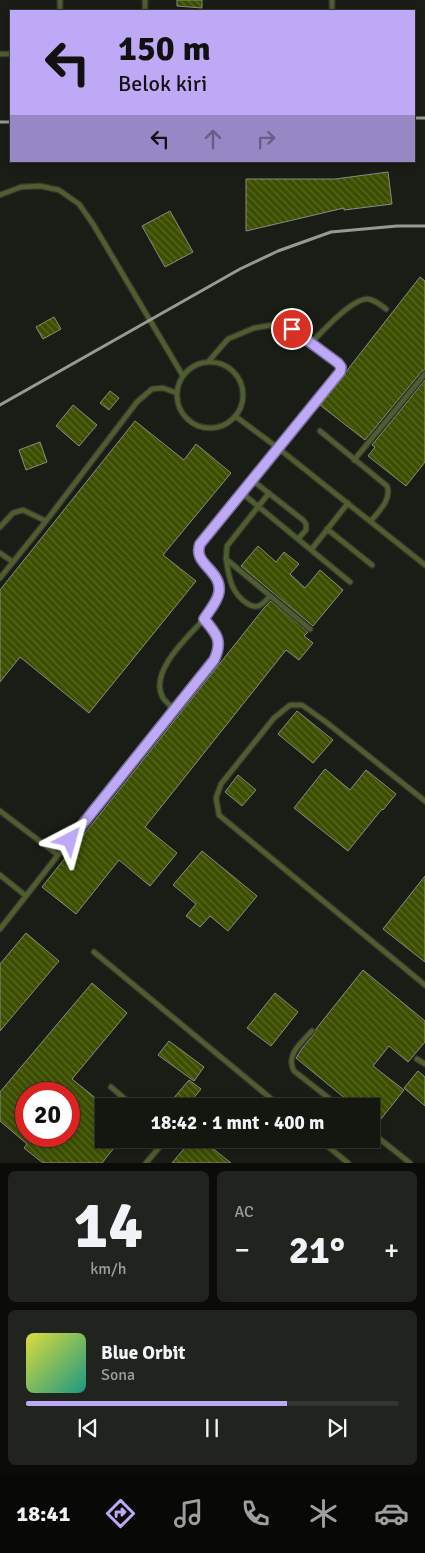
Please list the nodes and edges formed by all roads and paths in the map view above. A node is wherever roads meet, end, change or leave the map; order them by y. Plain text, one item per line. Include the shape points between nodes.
1 (0, 195) edge
2 (386, 309) dead end
3 (311, 343) junction
4 (208, 362) junction
5 (425, 374) edge
6 (183, 376) junction
7 (177, 393) junction
8 (234, 416) junction
9 (320, 431) dead end
10 (278, 448) junction
11 (354, 460) junction
12 (252, 480) junction
13 (242, 493) junction
14 (269, 493) junction
15 (348, 503) junction
16 (258, 506) junction
17 (46, 521) junction
18 (371, 521) junction
19 (0, 527) edge
20 (327, 529) junction
21 (298, 539) junction
22 (311, 550) junction
23 (0, 553) edge
24 (226, 560) junction
25 (12, 562) junction
26 (372, 565) dead end
27 (425, 565) edge
28 (0, 578) edge
29 (350, 582) dead end
30 (270, 596) junction
31 (204, 619) junction
32 (310, 629) dead end
33 (174, 710) junction
34 (425, 801) edge
35 (0, 811) edge
36 (58, 855) junction
37 (0, 875) edge
38 (26, 896) junction
39 (0, 929) edge
40 (94, 952) dead end
41 (425, 985) edge
42 (312, 1031) dead end
43 (417, 1059) dead end
44 (425, 1064) edge
45 (111, 1087) dead end
46 (124, 1098) edge
47 (270, 1098) edge
48 (329, 1098) edge
49 (380, 1139) edge
50 (158, 1148) edge
51 (330, 1148) edge
52 (146, 1163) edge
53 (348, 1163) edge
54 (410, 1163) edge

1 - 6 lane via 21,187 40,186 59,190 79,204
2 - 3 lane via 368,299 360,300
3 - 4 lane via 292,329 272,325 254,328 228,339
3 - 10 lane via 338,363 340,372
4 - 6 lane via 191,368
4 - 8 lane via 229,368 241,385 240,407
5 - 11 lane
6 - 7 lane
7 - 8 lane via 182,412 197,425 217,427
7 - 17 lane via 152,388 136,402
8 - 10 lane
9 - 11 lane
10 - 12 lane
10 - 15 lane
11 - 18 lane via 388,486 390,492
12 - 13 lane
12 - 14 lane
13 - 16 lane
13 - 31 lane via 198,550 198,556 218,581 219,592
14 - 16 lane
14 - 21 lane via 306,524 306,530
15 - 18 lane
15 - 20 lane
16 - 21 lane
16 - 24 lane via 227,546
17 - 19 lane via 23,510 13,513
17 - 25 lane
18 - 27 lane
20 - 22 lane
20 - 26 lane
21 - 22 lane
22 - 29 lane
23 - 25 lane
24 - 30 lane
24 - 30 lane via 229,581 237,596 257,607
25 - 28 lane
30 - 32 lane
31 - 33 lane via 214,630 218,650 214,660
31 - 33 lane via 161,674 163,699
33 - 36 lane
34 - 41 lane via 302,705 290,705 274,718 221,784 216,798 219,815
35 - 36 lane
36 - 38 lane
37 - 38 lane
38 - 39 lane
40 - 47 lane
42 - 48 lane via 295,1051 291,1064 294,1071
43 - 44 lane
45 - 46 lane
49 - 54 lane
50 - 52 lane
51 - 53 lane

